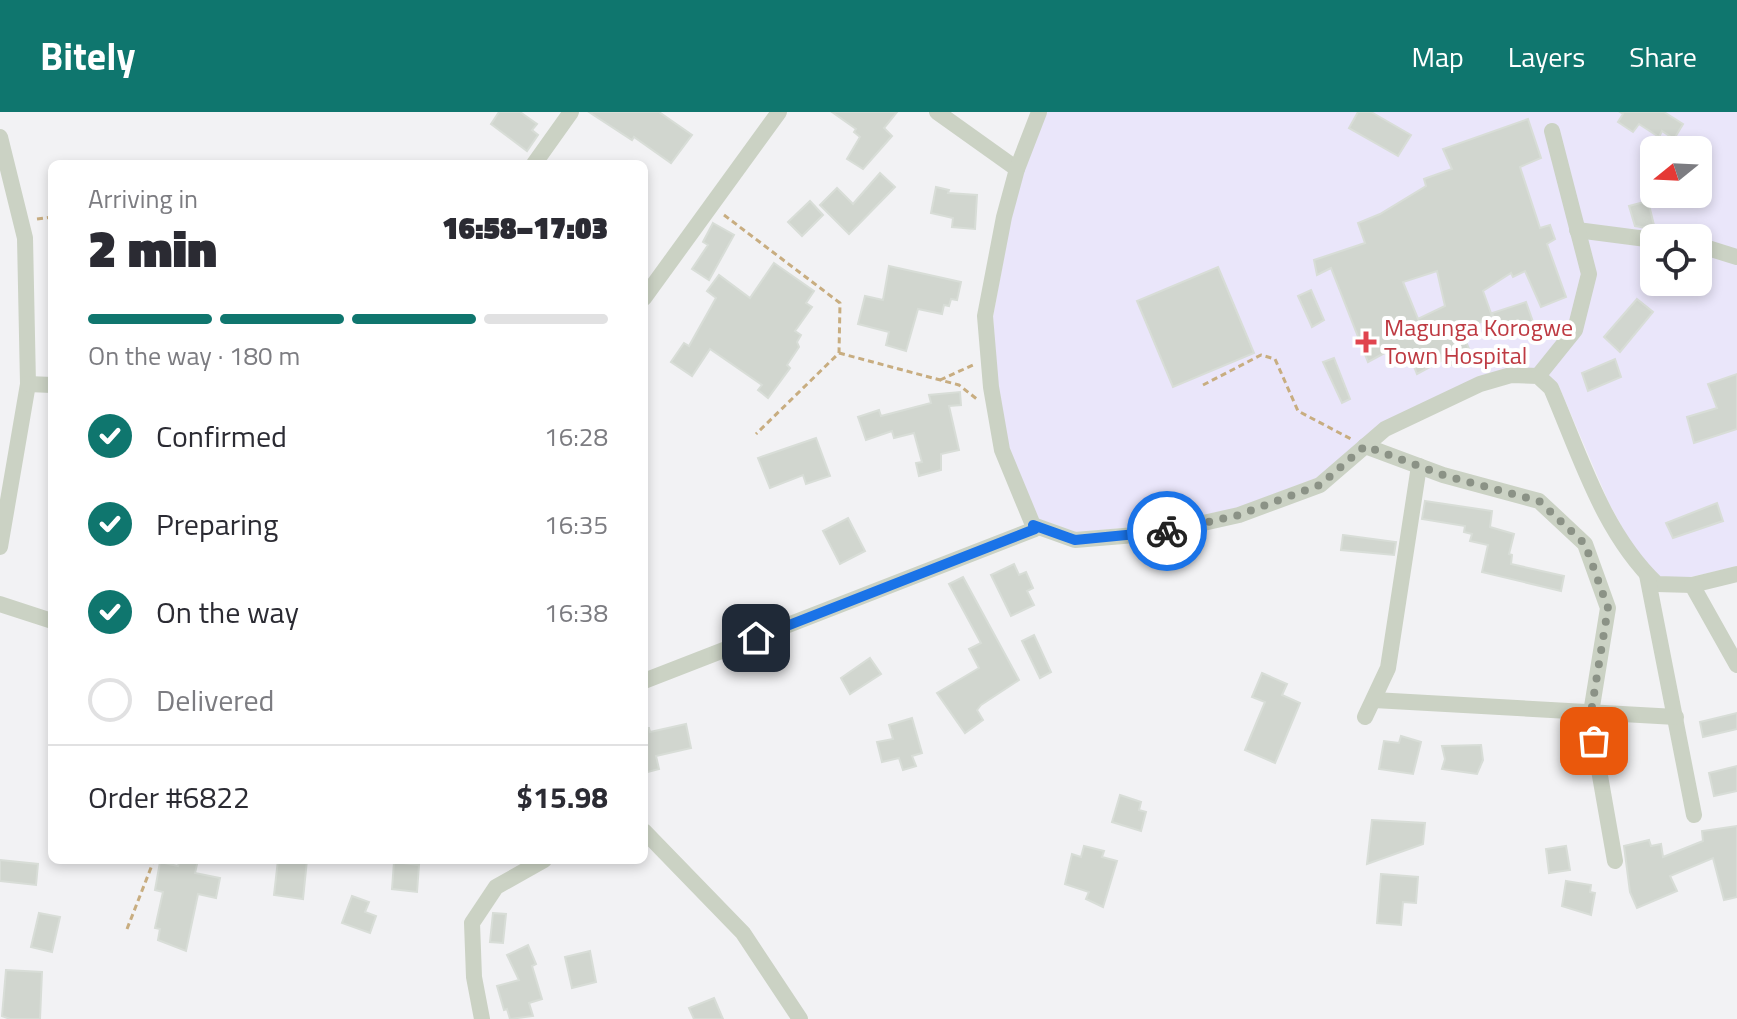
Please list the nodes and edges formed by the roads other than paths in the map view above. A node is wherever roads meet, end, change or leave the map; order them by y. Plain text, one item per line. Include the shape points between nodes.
1 (571, 112) edge
2 (779, 112) edge
3 (937, 112) edge
4 (1039, 112) edge
5 (1552, 131) dead end
6 (0, 137) edge
7 (537, 160) edge
8 (1017, 169) junction
9 (1577, 230) junction
10 (1640, 238) edge
11 (1712, 249) edge
12 (1737, 257) edge
13 (648, 292) edge
14 (1538, 376) junction
15 (28, 384) junction
16 (48, 385) edge
17 (1365, 446) junction
18 (1419, 466) junction
19 (1033, 525) junction
20 (0, 547) edge
21 (1737, 574) edge
22 (1647, 575) junction
23 (1692, 585) junction
24 (0, 604) edge
25 (48, 620) edge
26 (1737, 665) edge
27 (648, 679) edge
28 (1374, 700) junction
29 (1591, 713) junction
30 (1365, 717) dead end
31 (1676, 717) junction
32 (1694, 815) dead end
33 (648, 835) edge
34 (1615, 861) dead end
35 (537, 864) edge
36 (482, 1019) edge
37 (800, 1019) edge

1 - 7 street
2 - 13 street
3 - 8 street
4 - 8 street
5 - 9 street
6 - 15 street via 25,238
8 - 19 street via 985,316 1002,450
9 - 10 street
9 - 14 street via 1589,274 1575,330
11 - 12 street
14 - 17 street via 1511,375 1480,384 1385,429
14 - 22 street via 1551,388 1602,506
15 - 16 street
15 - 20 street
17 - 18 street
17 - 19 street via 1320,485 1239,515 1159,533 1075,540
18 - 28 street via 1388,668
18 - 29 street via 1539,501 1585,544 1608,608
19 - 27 street via 1035,529
21 - 23 street
22 - 23 street via 1657,584
22 - 31 street
23 - 26 street
24 - 25 street
28 - 29 street
28 - 30 street
29 - 31 street
29 - 34 street
31 - 32 street
33 - 37 street via 743,933
35 - 36 street via 496,887 472,923

